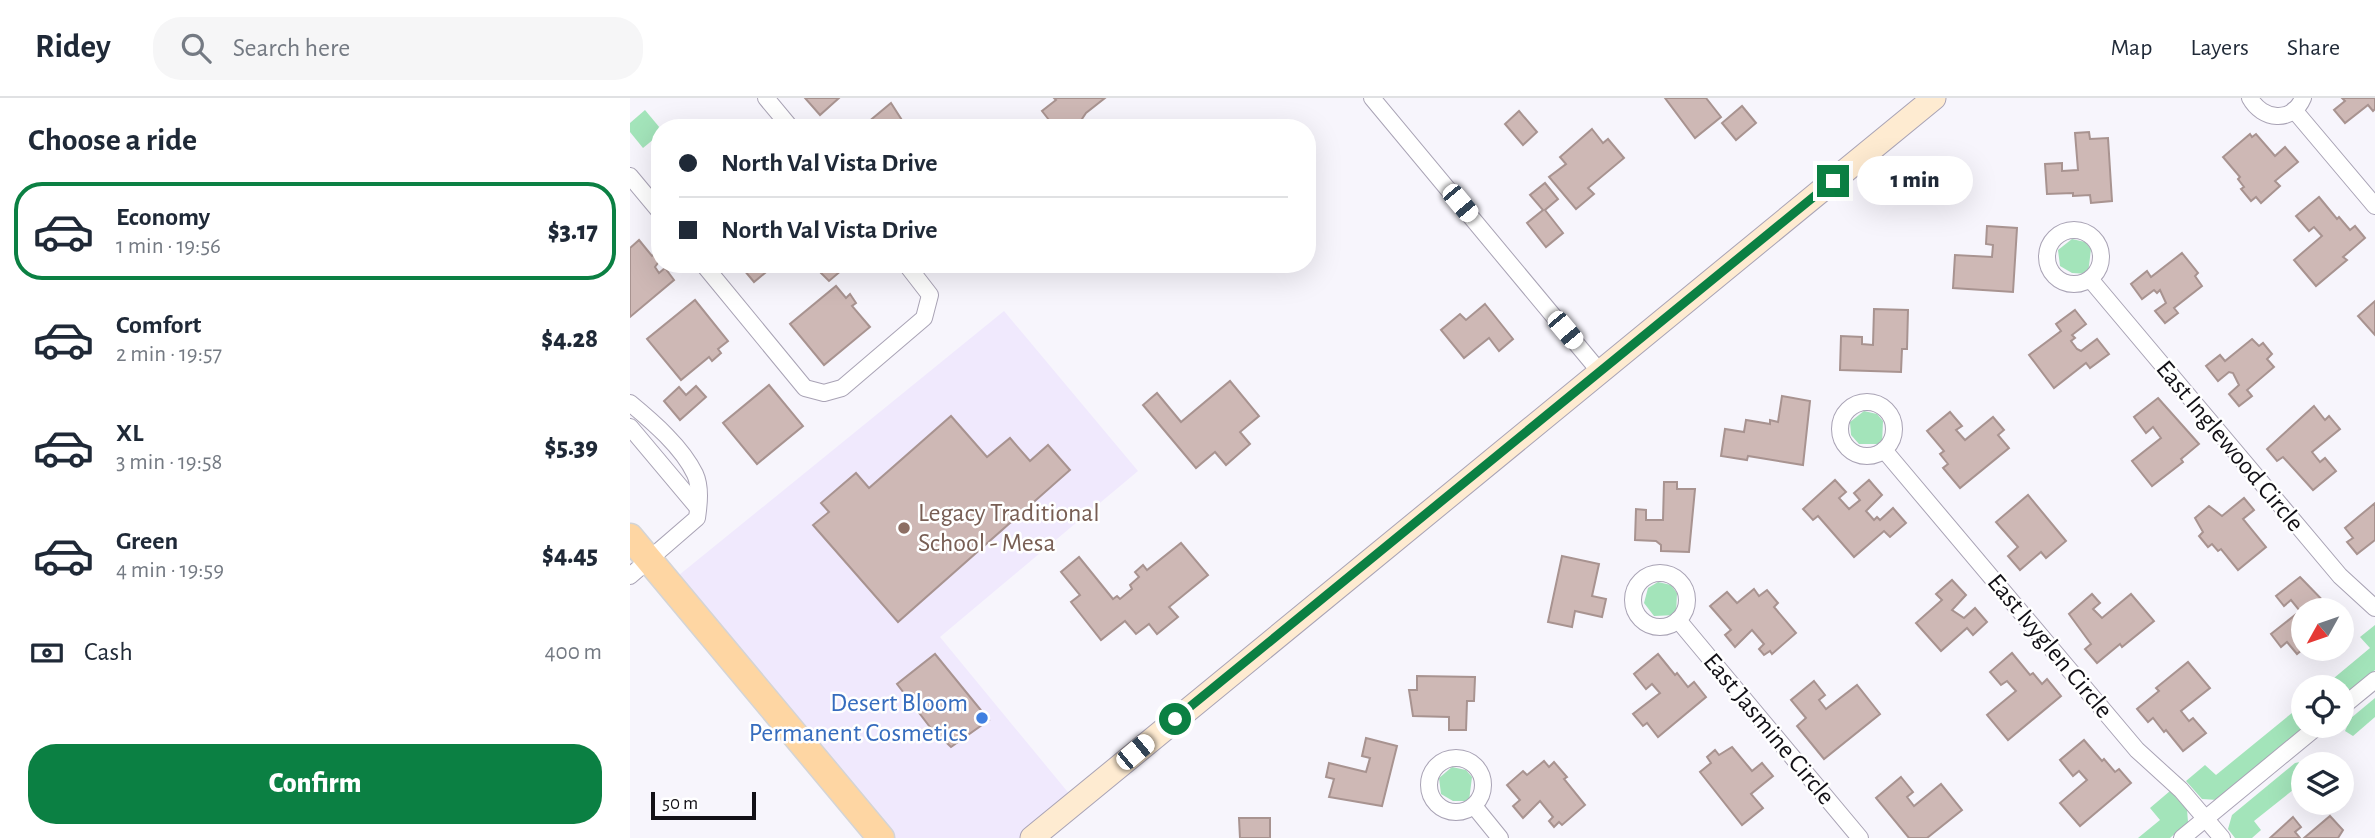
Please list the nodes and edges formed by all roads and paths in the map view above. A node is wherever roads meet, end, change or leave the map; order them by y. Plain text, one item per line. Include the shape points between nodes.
1 (766, 98) edge
2 (1372, 98) edge
3 (1934, 98) edge
4 (2250, 98) edge
5 (2299, 104) edge
6 (784, 119) edge
7 (630, 176) edge
8 (651, 201) edge
9 (2375, 206) edge
10 (710, 273) edge
11 (914, 273) edge
12 (2090, 279) dead end
13 (1600, 372) junction
14 (630, 403) edge
15 (630, 427) edge
16 (1884, 450) dead end
17 (678, 451) junction
18 (662, 465) junction
19 (698, 508) junction
20 (630, 537) edge
21 (639, 568) edge
22 (2375, 608) edge
23 (1678, 620) dead end
24 (2375, 680) edge
25 (2354, 697) edge
26 (2303, 738) edge
27 (1474, 806) dead end
28 (2205, 819) junction
29 (881, 838) edge
30 (1032, 838) edge
31 (1500, 838) edge
32 (1860, 838) edge
33 (2182, 838) edge
34 (2222, 838) edge

1 - 6 street
2 - 13 street
3 - 13 main road
4 - 5 street via 2269,116 2287,115
5 - 9 street
7 - 8 street
10 - 11 street via 805,388 824,393 842,388 924,318 929,302 926,288
12 - 22 street, East Inglewood Circle via 2340,576
13 - 30 main road
14 - 17 street
15 - 18 street
16 - 28 street, East Ivyglen Circle via 2137,750
17 - 18 street
17 - 19 street via 696,475
18 - 19 street
19 - 21 street via 697,518
20 - 21 main road
21 - 29 main road
23 - 32 street, East Jasmine Circle
24 - 25 street
26 - 28 street
27 - 31 street
28 - 33 street
28 - 34 street, East Ivyglen Circle

